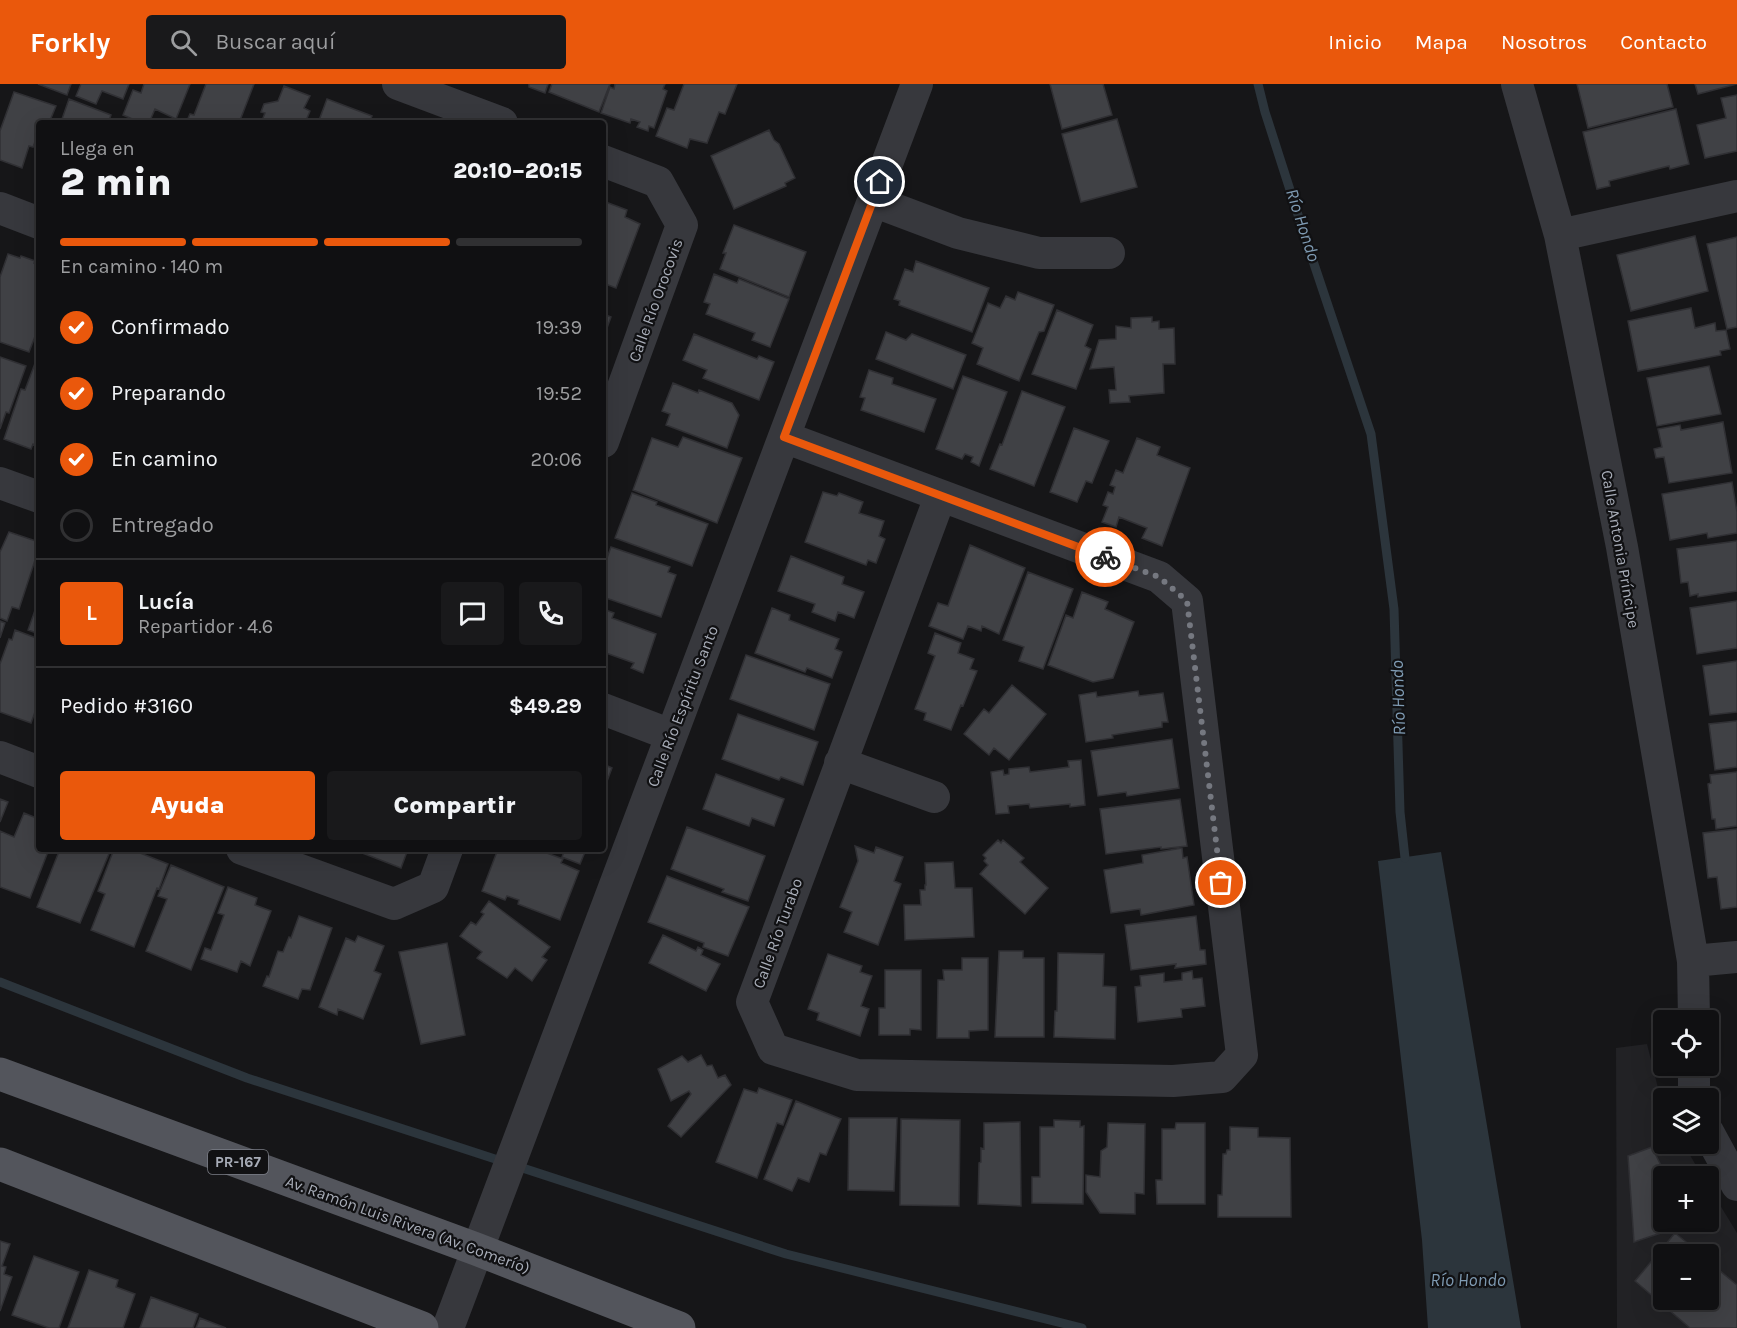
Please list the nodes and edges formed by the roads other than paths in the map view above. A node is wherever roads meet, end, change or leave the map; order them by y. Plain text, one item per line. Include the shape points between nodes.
1 (398, 84) edge
2 (917, 84) edge
3 (1517, 84) edge
4 (494, 120) edge
5 (606, 162) edge
6 (1737, 196) edge
7 (873, 201) junction
8 (0, 208) edge
9 (36, 222) edge
10 (1560, 235) junction
11 (1109, 253) dead end
12 (606, 434) edge
13 (784, 437) junction
14 (0, 483) edge
15 (36, 497) edge
16 (940, 497) junction
17 (606, 710) edge
18 (671, 735) junction
19 (0, 757) edge
20 (840, 763) junction
21 (36, 771) edge
22 (934, 798) dead end
23 (250, 852) edge
24 (446, 852) edge
25 (1737, 957) edge
26 (1693, 961) junction
27 (1694, 1010) edge
28 (0, 1074) edge
29 (1719, 1152) edge
30 (0, 1164) edge
31 (1737, 1185) edge
32 (476, 1249) junction
33 (422, 1328) edge
34 (448, 1328) edge
35 (679, 1328) edge

1 - 4 street
2 - 7 street, Calle Río Espíritu Santo
3 - 10 street, Calle Antonia Príncipe
5 - 12 street, Calle Río Orocovis via 658,182 682,225
6 - 10 street
7 - 11 street via 958,233 1039,253
7 - 13 street, Calle Río Espíritu Santo
8 - 9 street
10 - 26 street, Calle Antonia Príncipe via 1622,547
13 - 16 street
13 - 18 street, Calle Río Espíritu Santo
14 - 15 street
16 - 20 street, Calle Río Turabo
16 - 20 street, Calle Río Turabo via 1159,577 1187,601 1242,1055 1222,1077 1173,1081 857,1075 773,1049 752,1002
17 - 18 street
18 - 32 street, Calle Río Espíritu Santo
19 - 21 street
20 - 22 street
23 - 24 street via 394,904 433,887
25 - 26 street
26 - 27 street, Calle Antonia Príncipe
28 - 32 main road, Av. Ramón Luis Rivera (Av. Comerío) / PR-167
29 - 31 street
30 - 33 main road
32 - 34 street, Calle Río Espíritu Santo
32 - 35 main road, Av. Ramón Luis Rivera (Av. Comerío) / PR-167

